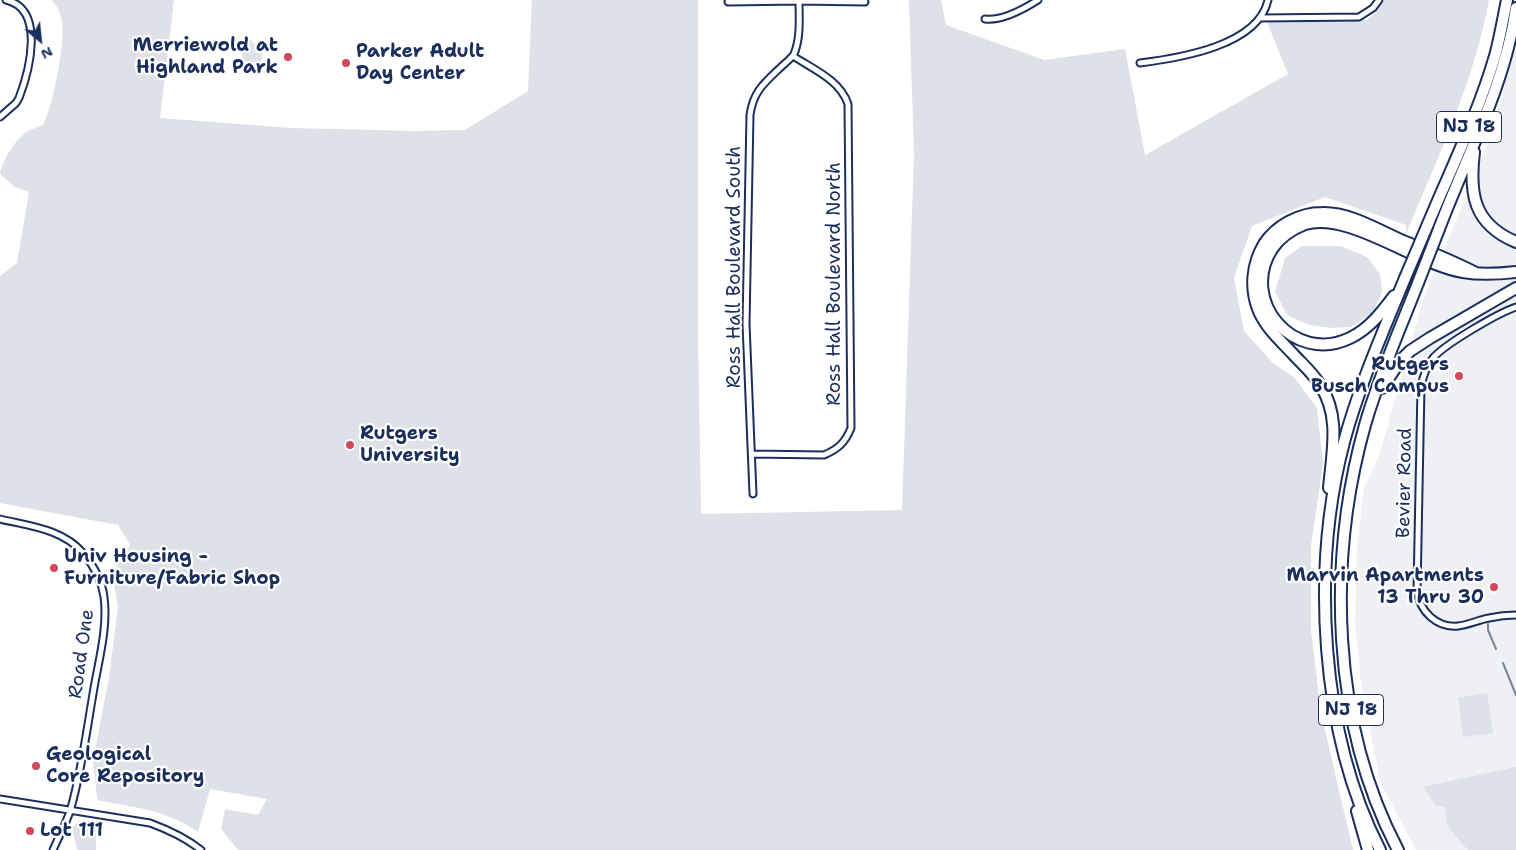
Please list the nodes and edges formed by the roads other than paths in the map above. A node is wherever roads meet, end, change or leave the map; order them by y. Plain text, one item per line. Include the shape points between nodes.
1 (6, 0) edge
2 (799, 0) edge
3 (1038, 0) edge
4 (1268, 0) edge
5 (1379, 0) edge
6 (1501, 0) edge
7 (1507, 0) edge
8 (0, 1) edge
9 (728, 2) dead end
10 (865, 2) dead end
11 (1516, 8) edge
12 (1260, 18) junction
13 (985, 19) dead end
14 (1498, 41) junction
15 (793, 56) junction
16 (1140, 63) dead end
17 (0, 116) edge
18 (1475, 140) junction
19 (1516, 242) edge
20 (1516, 272) edge
21 (1476, 273) junction
22 (1404, 281) junction
23 (1516, 288) edge
24 (1516, 307) edge
25 (1372, 404) junction
26 (752, 454) junction
27 (753, 494) dead end
28 (1332, 500) junction
29 (0, 519) edge
30 (1516, 614) edge
31 (1350, 771) junction
32 (0, 799) edge
33 (71, 809) junction
34 (53, 850) edge
35 (201, 850) edge
36 (1368, 850) edge
37 (1380, 850) edge
38 (1398, 850) edge

1 - 8 street
1 - 17 street via 20,6 26,14 31,45 19,98
2 - 9 street
2 - 10 street
2 - 15 street via 799,27
3 - 13 street via 992,20
4 - 12 street
5 - 12 street via 1359,17
6 - 14 highway
7 - 14 highway, NJ 18
11 - 18 highway, NJ 18 via 1503,65
12 - 16 street via 1242,33 1214,48 1188,56
14 - 22 highway, NJ 18, bridge via 1478,105
15 - 26 street, Ross Hall Boulevard South via 753,97 750,115 746,324
15 - 26 street, Ross Hall Boulevard North via 833,82 848,104 850,428 842,445 824,455
18 - 19 highway via 1472,188 1476,204 1487,222
18 - 25 highway, NJ 18, bridge
20 - 21 highway
21 - 22 highway via 1439,264 1345,225 1319,222 1298,227 1282,238 1268,256 1262,278 1264,298 1275,321 1295,338 1320,344 1342,341 1360,332 1384,310
21 - 28 highway via 1334,214 1314,213 1292,220 1263,246 1253,280 1258,310 1271,330 1317,380 1332,410 1334,434 1329,490
22 - 28 highway, NJ 18 via 1358,394
23 - 25 highway via 1410,351
24 - 30 street, Bevier Road via 1443,348 1433,357 1425,372 1417,591 1427,614 1446,625 1459,626
25 - 38 highway, NJ 18 via 1353,473 1344,532 1342,642 1350,705 1363,762
26 - 27 street, Ross Hall Boulevard South
28 - 31 highway, NJ 18 via 1326,558 1326,626 1334,700
29 - 33 street, Road One via 42,529 71,541 92,564 100,579 105,615
31 - 36 highway via 1351,792
31 - 37 highway, NJ 18
32 - 33 street
33 - 34 street, Road One
33 - 35 street via 150,823 187,839

